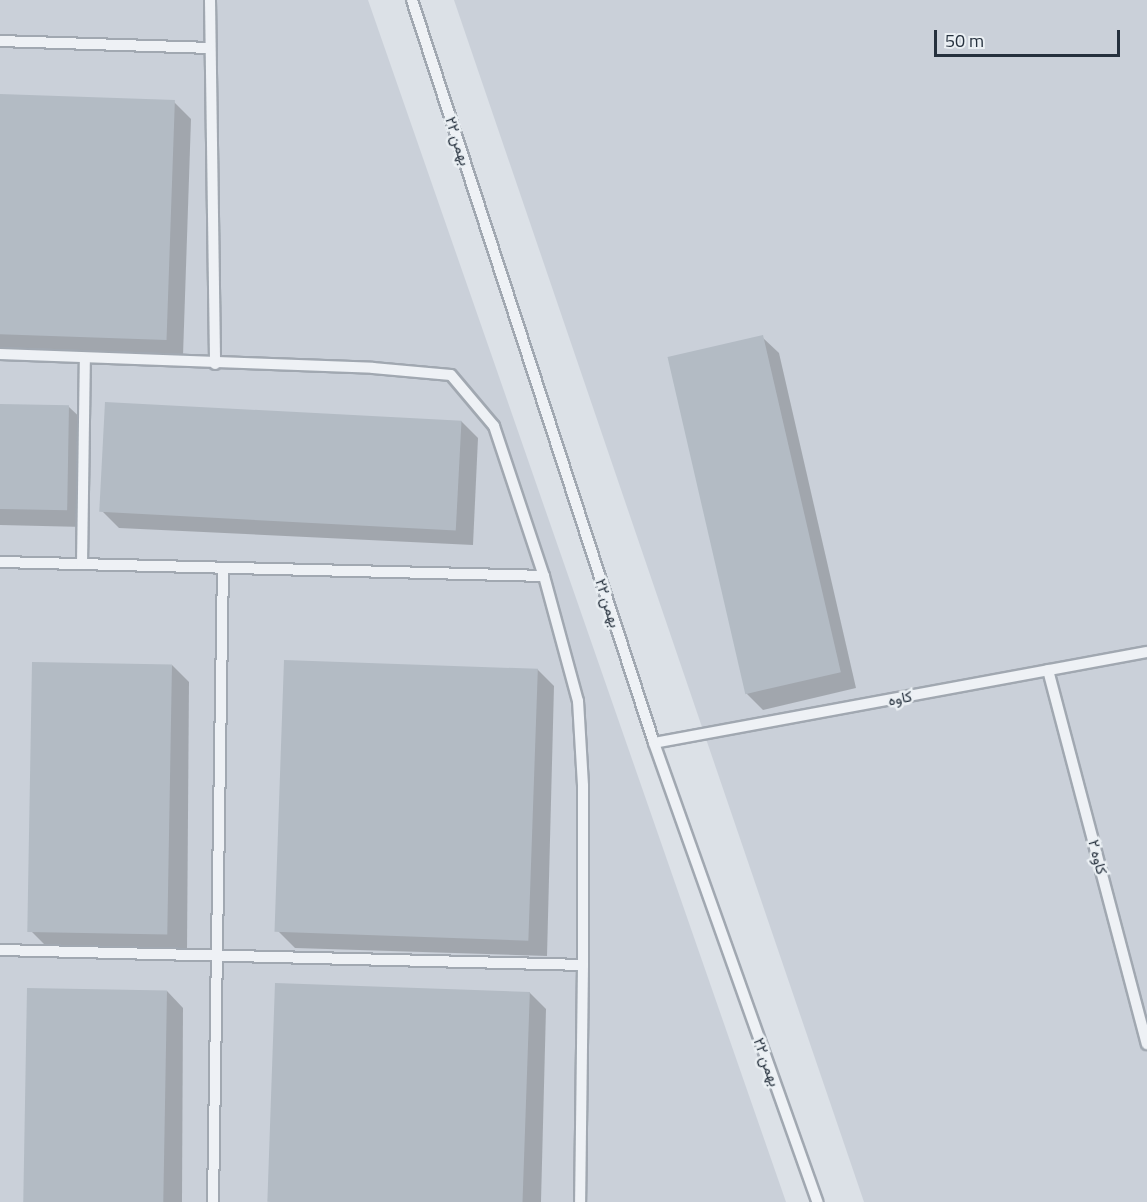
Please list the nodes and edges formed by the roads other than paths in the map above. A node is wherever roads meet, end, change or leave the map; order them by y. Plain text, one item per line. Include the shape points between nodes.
1 (210, 0) edge
2 (412, 0) edge
3 (0, 41) edge
4 (209, 48) junction
5 (0, 354) edge
6 (85, 358) junction
7 (215, 364) junction
8 (0, 562) edge
9 (82, 564) junction
10 (223, 568) junction
11 (544, 576) junction
12 (1147, 652) edge
13 (1048, 670) junction
14 (654, 743) junction
15 (0, 950) edge
16 (216, 956) junction
17 (584, 965) junction
18 (1147, 1044) edge
19 (213, 1202) edge
20 (580, 1202) edge
21 (817, 1202) edge

1 - 4 lane
2 - 14 lane, ۲۲ بهمن
3 - 4 lane
4 - 7 lane
5 - 6 lane
6 - 7 lane
6 - 9 lane
7 - 11 lane via 373,368 451,375 494,426
8 - 9 lane
9 - 10 lane
10 - 11 lane
10 - 16 lane
11 - 17 lane via 578,701 583,786
12 - 13 lane, کاوه
13 - 14 lane, کاوه
13 - 18 lane, کاوه ۲
14 - 21 lane, ۲۲ بهمن
15 - 16 lane
16 - 17 lane
16 - 19 lane
17 - 20 lane

